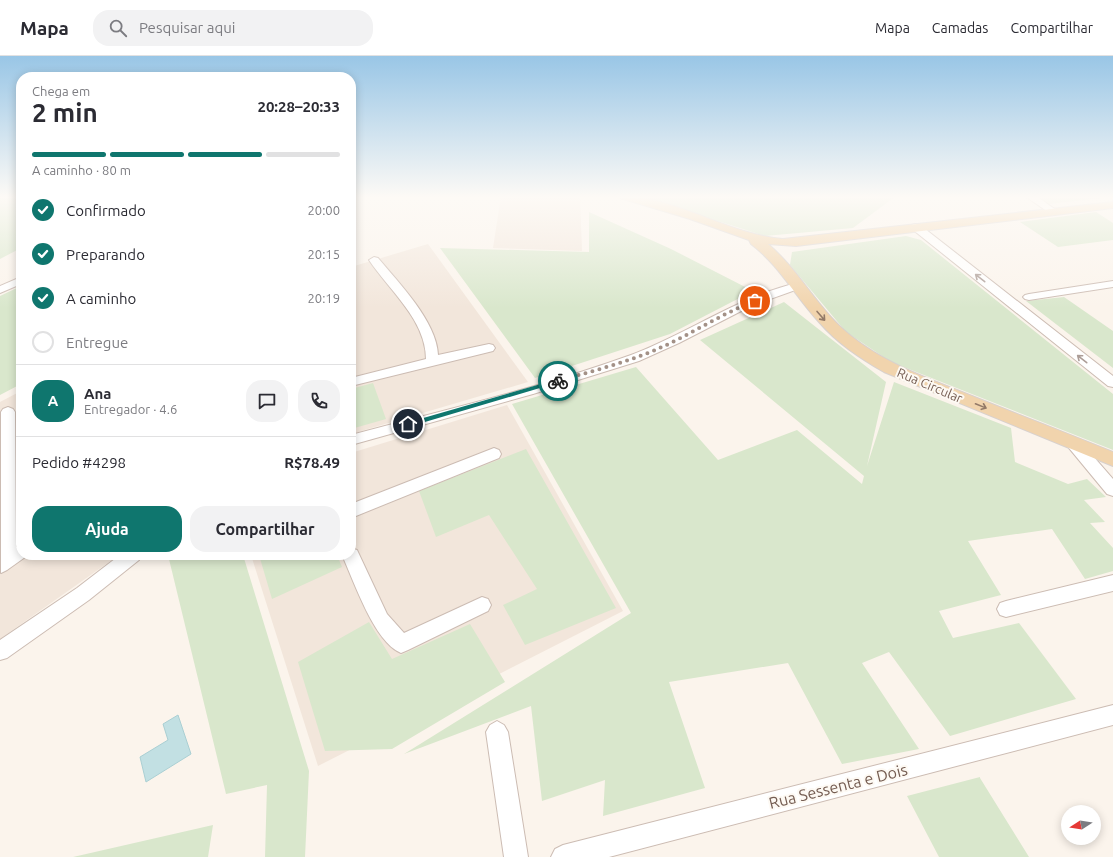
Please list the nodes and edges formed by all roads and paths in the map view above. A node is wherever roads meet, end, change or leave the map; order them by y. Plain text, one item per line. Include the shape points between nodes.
1 (738, 233) edge
2 (870, 233) edge
3 (923, 233) edge
4 (747, 237) junction
5 (796, 242) junction
6 (374, 260) dead end
7 (780, 263) junction
8 (16, 282) edge
9 (1113, 284) edge
10 (797, 286) junction
11 (0, 290) edge
12 (1029, 296) dead end
13 (489, 348) dead end
14 (432, 361) junction
15 (356, 381) edge
16 (1113, 383) edge
17 (8, 412) dead end
18 (356, 439) edge
19 (1074, 444) junction
20 (494, 454) dead end
21 (1113, 459) edge
22 (1113, 490) edge
23 (356, 509) edge
24 (16, 555) edge
25 (127, 560) edge
26 (353, 560) edge
27 (3, 563) edge
28 (1113, 584) edge
29 (482, 606) dead end
30 (1006, 609) dead end
31 (0, 652) edge
32 (1113, 715) edge
33 (497, 732) dead end
34 (516, 857) edge
35 (563, 857) edge

1 - 4 main road
2 - 5 main road
16 -> 3 street
4 - 5 main road via 771,242
4 - 7 main road, Rua Circular via 769,251
5 - 7 main road via 781,251
6 - 14 street via 416,316 432,346
7 - 10 main road, Rua Circular
8 - 11 street
9 - 12 street
10 - 18 street via 741,306 681,338 633,358
10 -> 19 main road, Rua Circular via 834,330 876,361 908,377
13 - 14 street
14 - 15 street
17 - 27 street
19 - 21 main road, Rua Circular
19 - 22 street
20 - 23 street
24 - 27 street
25 - 31 street
26 - 29 street via 380,620 401,644
28 - 30 street
32 - 35 street, Rua Sessenta e Dois
33 - 34 street

